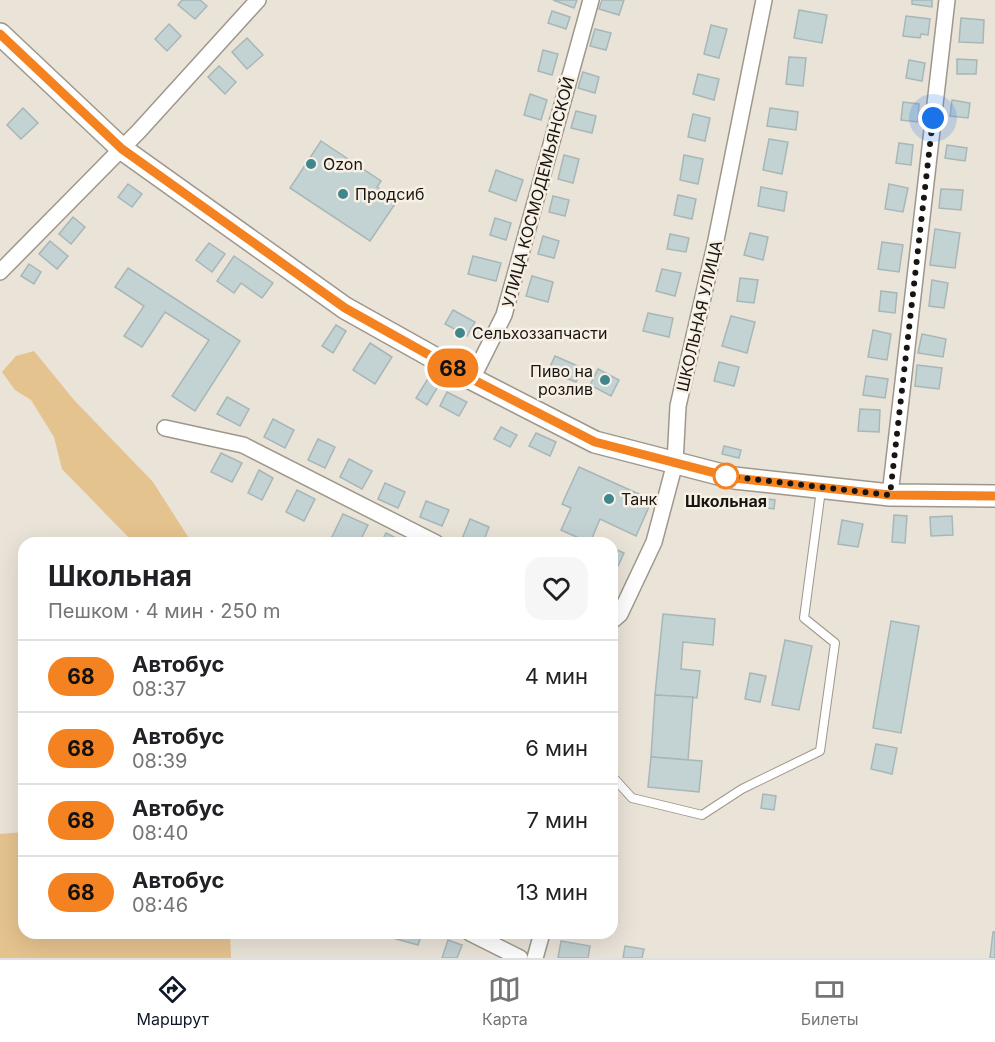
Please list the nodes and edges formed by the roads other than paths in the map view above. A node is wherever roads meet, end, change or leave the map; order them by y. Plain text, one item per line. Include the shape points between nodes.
1 (258, 0) edge
2 (591, 0) edge
3 (764, 0) edge
4 (947, 0) edge
5 (0, 34) edge
6 (122, 149) junction
7 (0, 272) edge
8 (472, 379) junction
9 (165, 428) dead end
10 (675, 463) junction
11 (821, 489) junction
12 (890, 495) junction
13 (995, 496) edge
14 (424, 537) edge
15 (618, 616) edge
16 (618, 783) edge
17 (481, 939) edge
18 (540, 939) edge
19 (513, 956) edge
20 (535, 958) edge

1 - 6 street
2 - 8 street, УЛИЦА КОСМОДЕМЬЯНСКОЙ via 504,315
3 - 10 street, ШКОЛЬНАЯ УЛИЦА via 678,406
4 - 12 street
5 - 6 main road
6 - 7 street
6 - 8 main road via 345,308
8 - 10 main road via 595,442
9 - 14 street via 243,446
10 - 11 main road via 734,478
10 - 15 street, ШКОЛЬНАЯ УЛИЦА via 654,542
11 - 12 main road
11 - 16 lane via 804,618 835,643 820,750 742,789 702,815 632,798
12 - 13 main road
17 - 19 street
18 - 20 street

